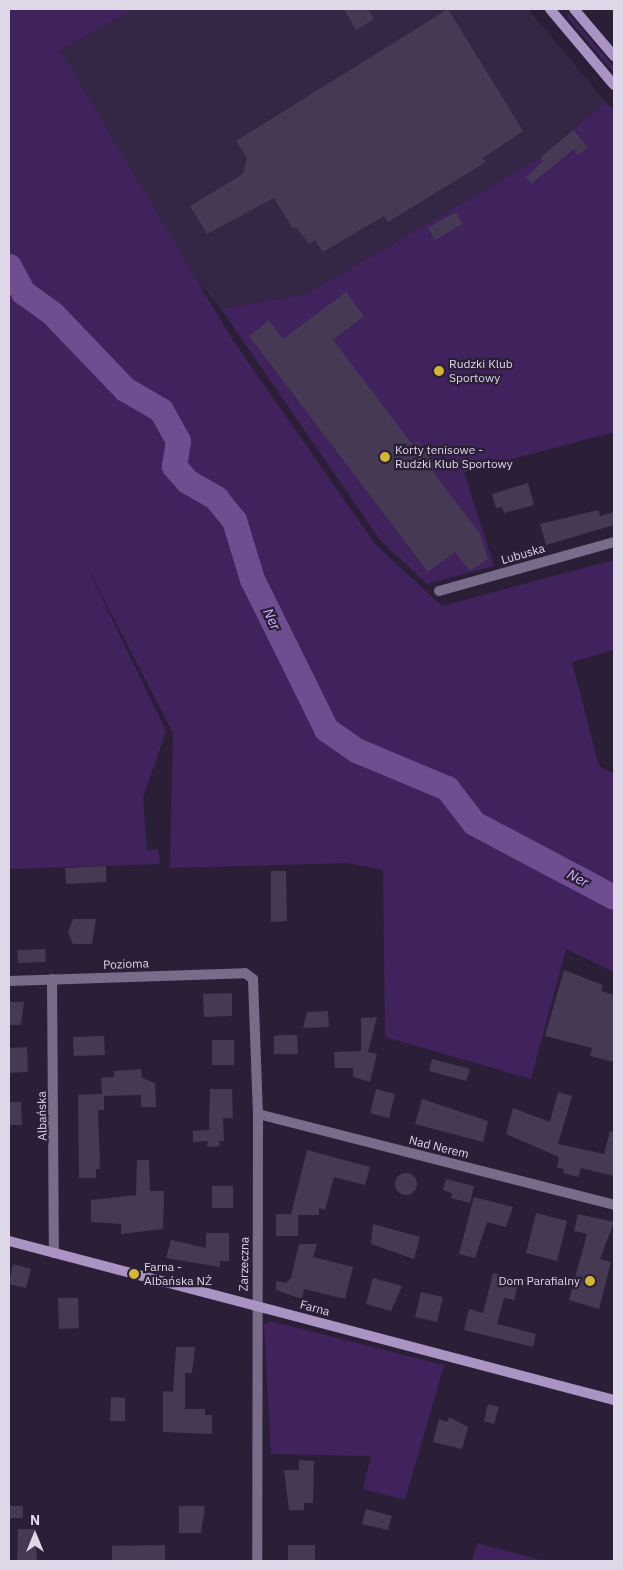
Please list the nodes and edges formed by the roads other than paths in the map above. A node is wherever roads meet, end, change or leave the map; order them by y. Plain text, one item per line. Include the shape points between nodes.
1 (550, 9) edge
2 (574, 9) edge
3 (614, 56) edge
4 (614, 85) edge
5 (614, 542) edge
6 (439, 591) dead end
7 (245, 973) joint
8 (52, 979) junction
9 (9, 981) edge
10 (258, 1114) junction
11 (614, 1205) edge
12 (9, 1241) edge
13 (54, 1253) junction
14 (256, 1306) junction
15 (614, 1400) edge
16 (256, 1561) edge

1 - 4 street
2 - 3 street
5 - 6 street, Lubuska
7 - 8 street, Pozioma
7 - 10 street, Zarzeczna via 255,984
8 - 9 street, Pozioma
8 - 13 street, Albańska
10 - 11 street, Nad Nerem
10 - 14 street, Zarzeczna
12 - 13 street, Farna
13 - 14 street, Farna
14 - 15 street, Farna
14 - 16 street, Zarzeczna

